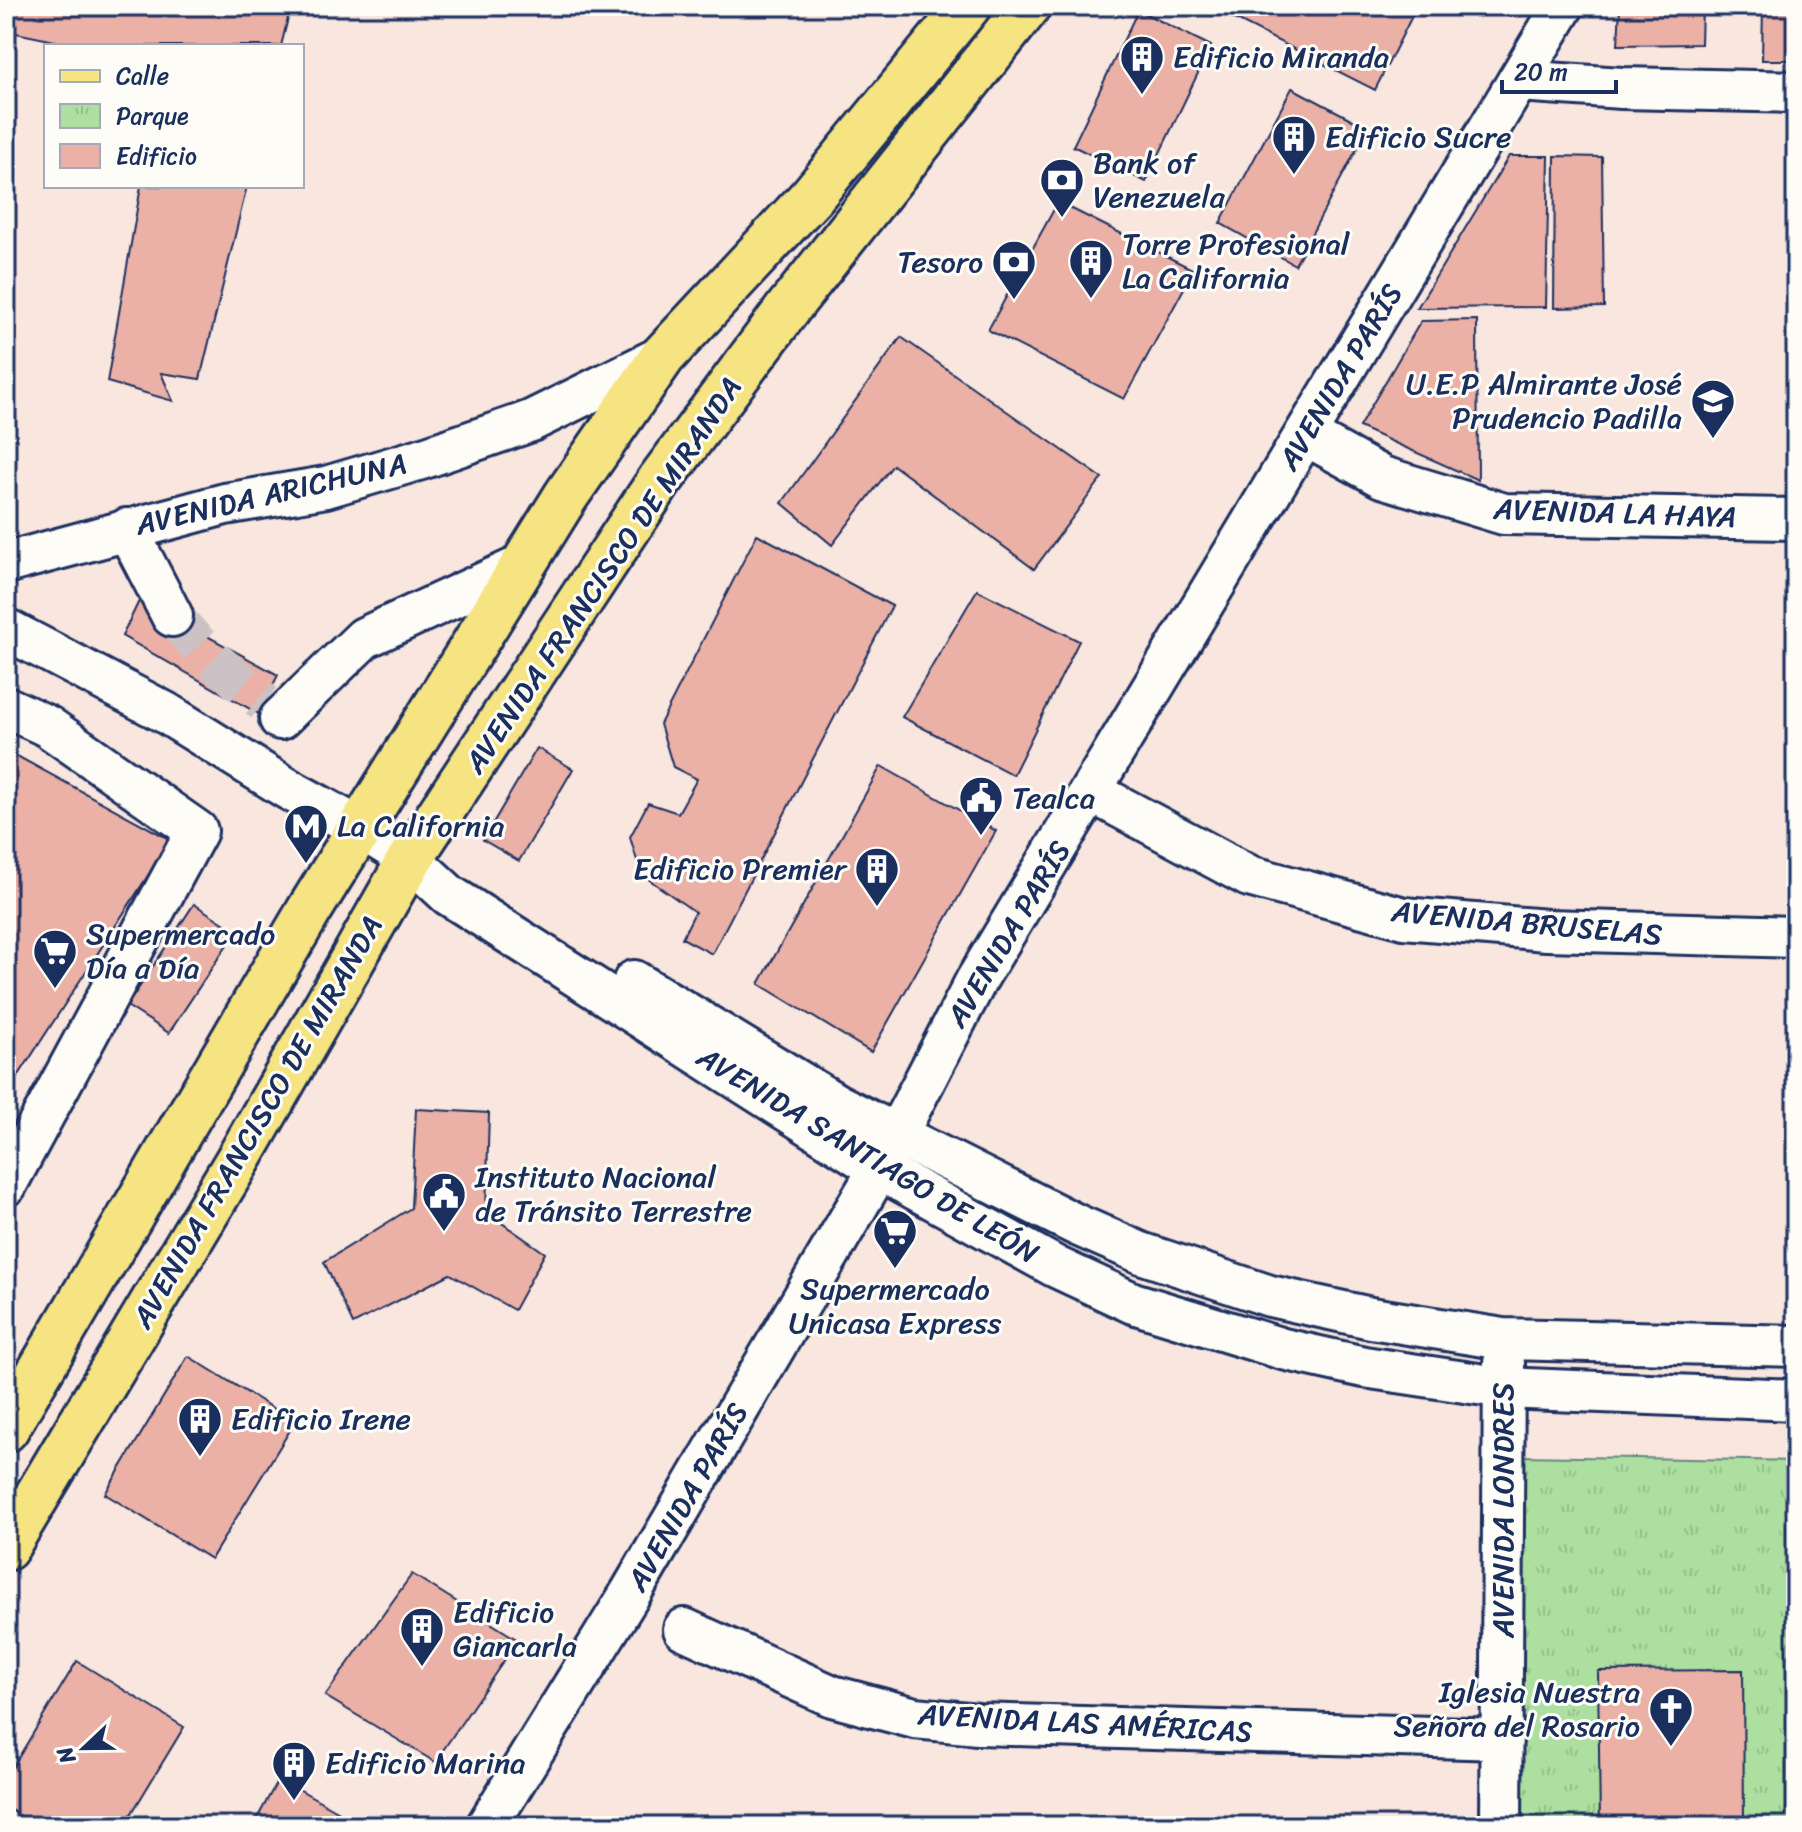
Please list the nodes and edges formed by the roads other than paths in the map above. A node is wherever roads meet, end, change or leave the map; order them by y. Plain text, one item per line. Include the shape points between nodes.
1 (968, 6) edge
2 (1028, 6) edge
3 (1563, 6) edge
4 (1518, 81) junction
5 (1796, 92) edge
6 (663, 356) junction
7 (1306, 435) junction
8 (1796, 519) edge
9 (127, 529) junction
10 (6, 563) edge
11 (521, 566) junction
12 (172, 616) tunnel mouth
13 (6, 629) edge
14 (6, 707) edge
15 (288, 789) junction
16 (1092, 792) junction
17 (360, 828) junction
18 (410, 859) junction
19 (1796, 937) edge
20 (898, 1133) junction
21 (879, 1169) junction
22 (6, 1185) edge
23 (1503, 1339) junction
24 (1796, 1346) edge
25 (1505, 1388) junction
26 (1796, 1400) edge
27 (6, 1429) edge
28 (6, 1548) edge
29 (684, 1629) dead end
30 (1502, 1739) junction
31 (487, 1826) edge
32 (1501, 1826) edge

1 - 6 main road, AVENIDA FRANCISCO DE MIRANDA via 812,196
2 - 18 main road, AVENIDA FRANCISCO DE MIRANDA via 789,307 660,480
3 - 4 street, AVENIDA PARÍS
4 - 5 street
4 - 7 street, AVENIDA PARÍS
6 - 9 street, AVENIDA ARICHUNA via 531,421 421,459 326,487 225,504
6 - 11 main road, AVENIDA FRANCISCO DE MIRANDA
7 - 8 street, AVENIDA LA HAYA via 1382,477 1504,514
7 - 16 street, AVENIDA PARÍS
9 - 10 street, AVENIDA ARICHUNA
9 - 12 street
11 - 15 street via 364,638 272,711
11 - 17 main road, AVENIDA FRANCISCO DE MIRANDA
13 - 15 street, AVENIDA SANTIAGO DE LEÓN via 166,713
14 - 22 street via 47,726 197,831
15 - 17 street, AVENIDA SANTIAGO DE LEÓN
16 - 19 street, AVENIDA BRUSELAS via 1249,876 1404,918 1547,930
16 - 20 street, AVENIDA PARÍS via 976,981
17 - 18 street, AVENIDA SANTIAGO DE LEÓN
17 - 27 main road, AVENIDA FRANCISCO DE MIRANDA
18 - 20 street, AVENIDA SANTIAGO DE LEÓN via 462,877 836,1104
18 - 21 street, AVENIDA SANTIAGO DE LEÓN via 449,895
18 - 28 main road, AVENIDA FRANCISCO DE MIRANDA
20 - 21 street, AVENIDA PARÍS
20 - 23 street, AVENIDA SANTIAGO DE LEÓN via 1077,1225 1193,1271 1270,1296
21 - 25 street, AVENIDA SANTIAGO DE LEÓN via 1056,1267 1133,1303 1283,1349
21 - 31 street, AVENIDA PARÍS
23 - 24 street, AVENIDA SANTIAGO DE LEÓN
23 - 25 street, AVENIDA LONDRES
25 - 26 street, AVENIDA SANTIAGO DE LEÓN
25 - 30 street, AVENIDA LONDRES
29 - 30 street, AVENIDA LAS AMÉRICAS via 832,1696 915,1718
30 - 32 street, AVENIDA LONDRES

